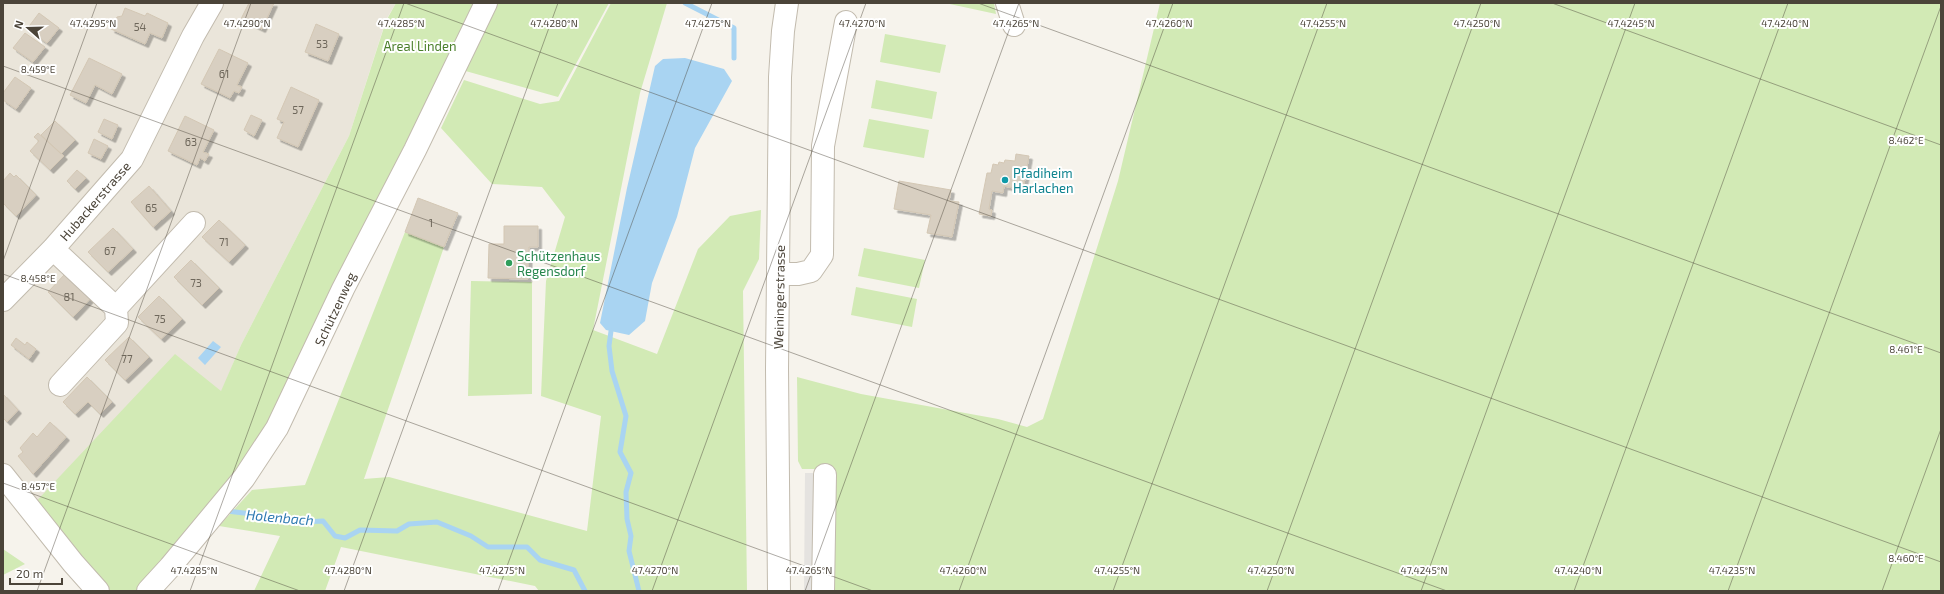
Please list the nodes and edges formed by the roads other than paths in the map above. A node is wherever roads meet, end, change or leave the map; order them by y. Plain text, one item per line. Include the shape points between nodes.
1 (212, 3) edge
2 (486, 3) edge
3 (787, 3) edge
4 (1007, 3) edge
5 (846, 22) dead end
6 (1014, 25) dead end
7 (194, 223) dead end
8 (53, 249) junction
9 (779, 274) junction
10 (3, 300) edge
11 (116, 308) junction
12 (60, 385) dead end
13 (3, 475) edge
14 (825, 475) dead end
15 (98, 591) edge
16 (148, 591) edge
17 (779, 591) edge
18 (823, 591) edge

1 - 8 street, Hubackerstrasse via 132,159
2 - 16 street, Schützenweg via 415,150 343,289 277,428 244,478
3 - 9 street, Weiningerstrasse via 780,77
4 - 6 street
5 - 9 street via 823,146 822,255 811,271
7 - 11 street
8 - 10 street, Hubackerstrasse
8 - 11 street
9 - 17 street, Weiningerstrasse
11 - 12 street via 117,322
13 - 15 street
14 - 18 street

